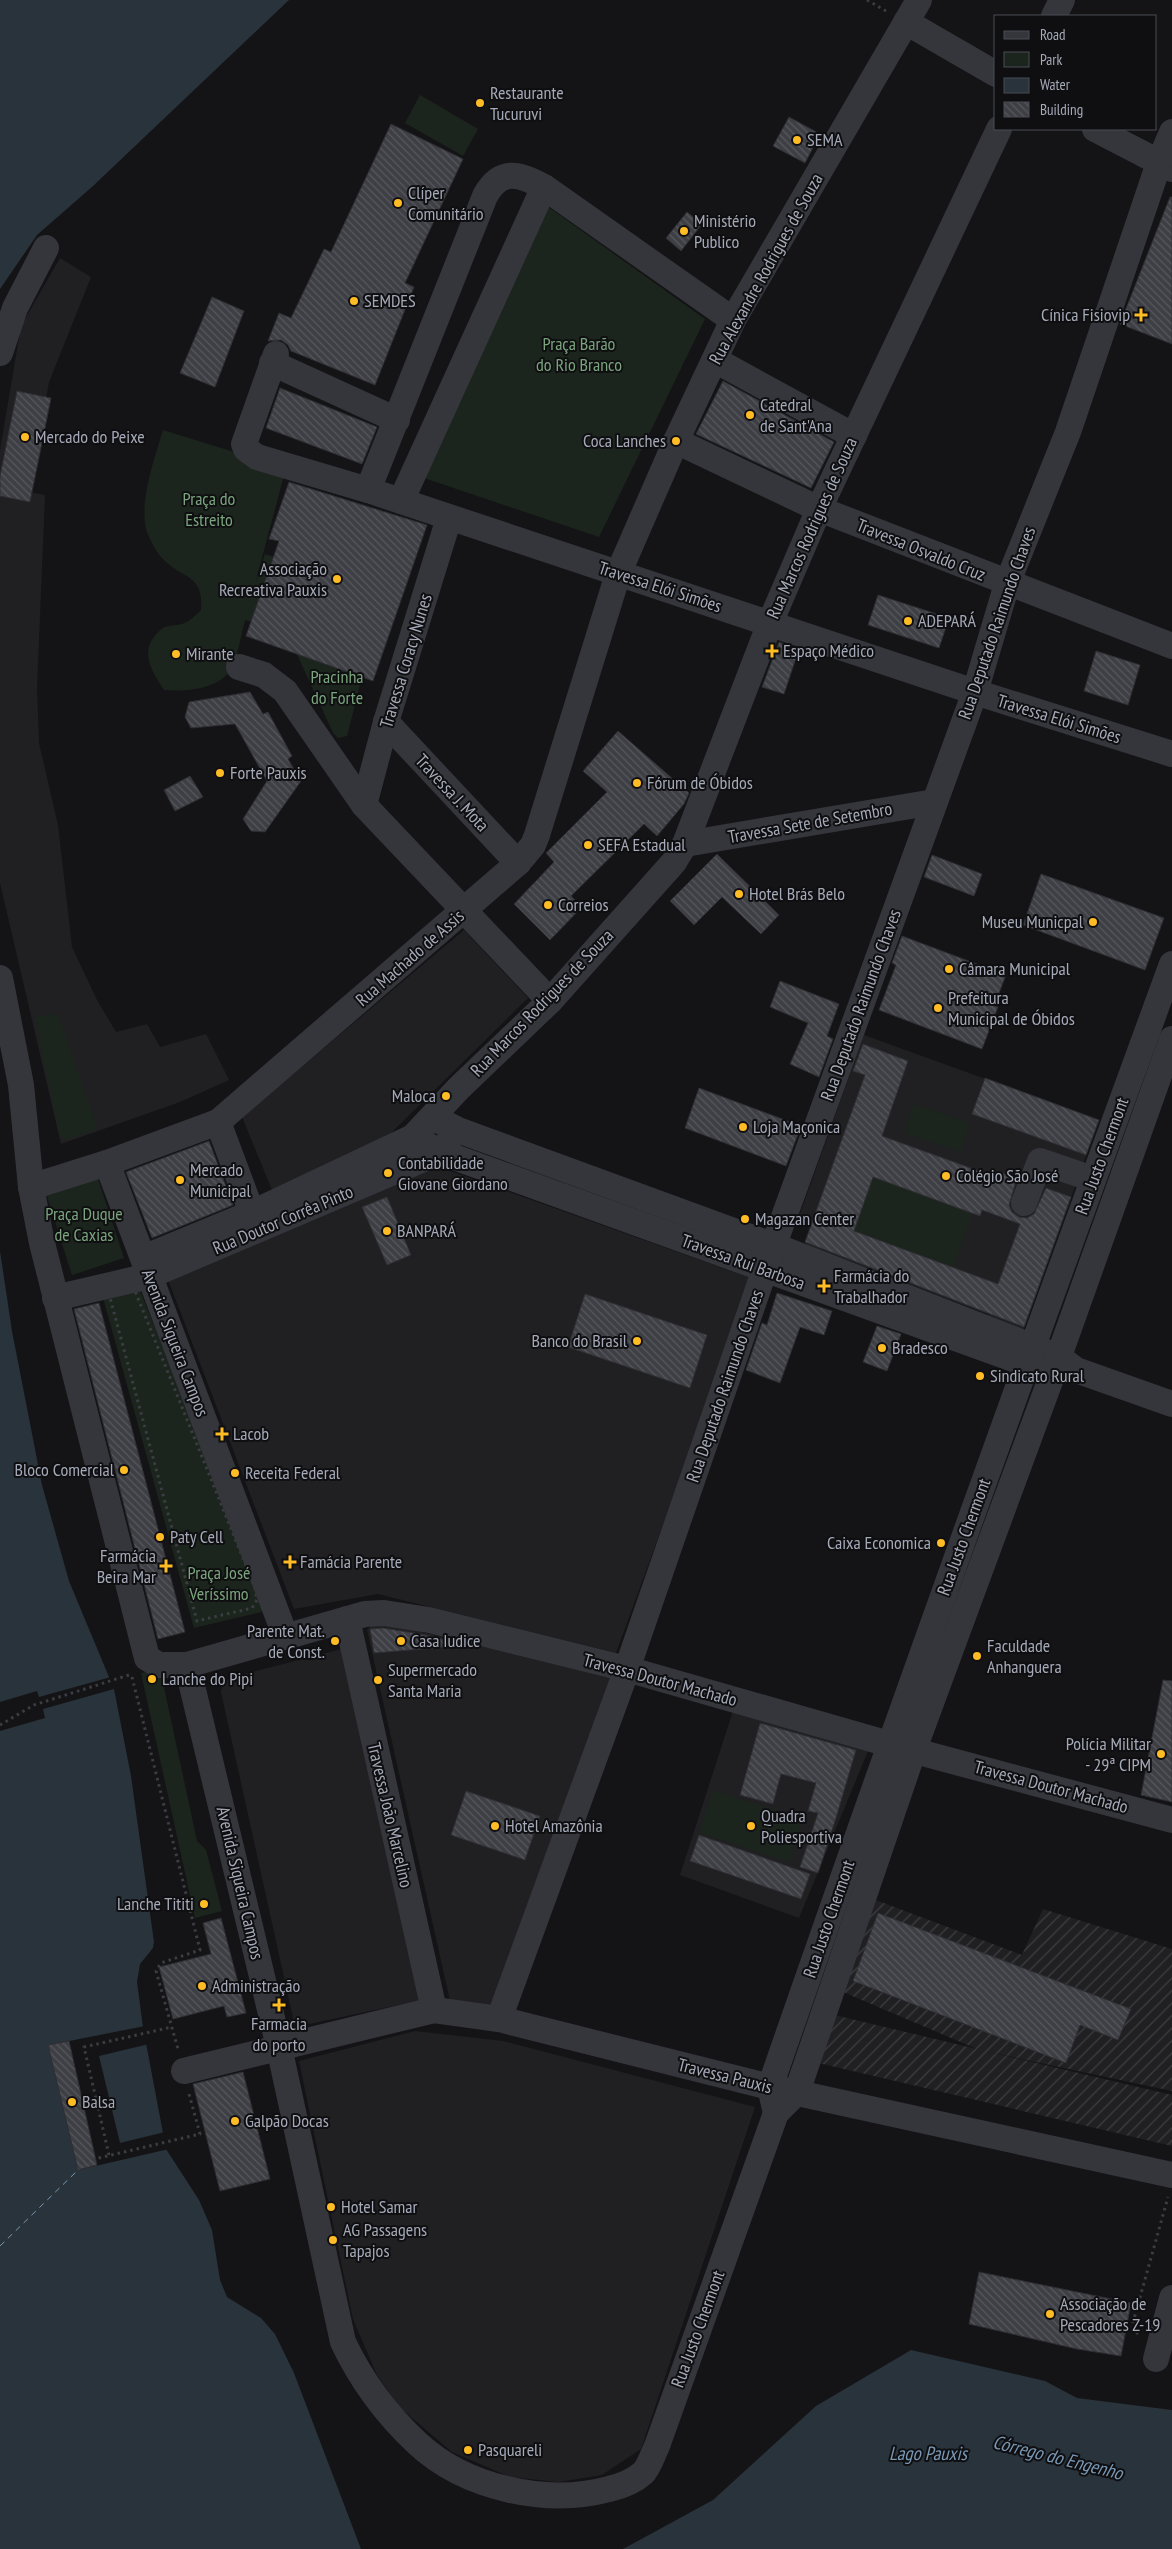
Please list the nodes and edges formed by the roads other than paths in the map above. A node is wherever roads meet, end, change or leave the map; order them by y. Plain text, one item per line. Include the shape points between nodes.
1 (919, 0) edge
2 (1062, 0) edge
3 (1054, 15) edge
4 (906, 22) junction
5 (994, 73) edge
6 (998, 130) edge
7 (1097, 130) edge
8 (1172, 132) edge
9 (1166, 166) edge
10 (544, 187) junction
11 (46, 248) dead end
12 (733, 320) junction
13 (0, 353) edge
14 (715, 360) junction
15 (397, 420) junction
16 (854, 436) junction
17 (676, 441) junction
18 (368, 490) junction
19 (402, 501) junction
20 (819, 509) junction
21 (449, 518) junction
22 (618, 574) junction
23 (1007, 584) junction
24 (770, 623) junction
25 (1172, 646) edge
26 (239, 668) dead end
27 (974, 692) junction
28 (386, 722) junction
29 (1172, 754) edge
30 (934, 802) junction
31 (364, 805) junction
32 (685, 844) junction
33 (518, 863) junction
34 (464, 911) junction
35 (1172, 964) edge
36 (0, 978) edge
37 (550, 1001) junction
38 (1172, 1039) edge
39 (459, 1088) junction
40 (432, 1117) junction
41 (218, 1122) junction
42 (458, 1130) junction
43 (414, 1137) junction
44 (440, 1152) junction
45 (107, 1163) junction
46 (1093, 1179) junction
47 (30, 1186) junction
48 (1024, 1203) dead end
49 (255, 1222) junction
50 (770, 1258) junction
51 (146, 1267) junction
52 (55, 1298) junction
53 (1029, 1356) junction
54 (1063, 1366) junction
55 (1172, 1404) edge
56 (347, 1619) junction
57 (285, 1635) junction
58 (188, 1664) junction
59 (627, 1669) junction
60 (901, 1747) junction
61 (1172, 1820) edge
62 (434, 2010) junction
63 (499, 2019) junction
64 (279, 2047) junction
65 (184, 2071) road end
66 (770, 2088) junction
67 (797, 2092) junction
68 (776, 2113) junction
69 (1171, 2184) edge
70 (1172, 2298) edge
71 (1156, 2359) road end
72 (572, 2496) joint

1 - 4 street, Rua Alexandre Rodrigues de Souza
2 - 3 street
4 - 5 street
4 - 12 street, Rua Alexandre Rodrigues de Souza
6 - 16 street, Rua Marcos Rodrigues de Souza
7 - 9 street
8 - 9 street, Rua Deputado Raimundo Chaves
9 - 23 street, Rua Deputado Raimundo Chaves via 1068,432
10 - 12 street
10 - 15 street via 528,178 504,176 491,184
10 - 19 street
11 - 13 street via 15,308
12 - 14 street, Rua Alexandre Rodrigues de Souza
14 - 16 street
14 - 17 street, Rua Alexandre Rodrigues de Souza
15 - 18 street
15 - 18 street, Travessa Elói Simões via 274,358 244,444 246,449 257,457
16 - 20 street, Rua Marcos Rodrigues de Souza
17 - 20 street, Travessa Osvaldo Cruz
17 - 22 street, Rua Alexandre Rodrigues de Souza
18 - 19 street, Travessa Elói Simões
19 - 21 street, Travessa Elói Simões
20 - 23 street, Travessa Osvaldo Cruz
20 - 24 street, Rua Marcos Rodrigues de Souza
21 - 22 street, Travessa Elói Simões
21 - 28 street, Travessa Coracy Nunes
22 - 24 street, Travessa Elói Simões
22 - 33 street, Rua Machado de Assis via 535,840
23 - 25 street, Travessa Osvaldo Cruz
23 - 27 street, Rua Deputado Raimundo Chaves
24 - 27 street, Travessa Elói Simões
24 - 32 street, Rua Marcos Rodrigues de Souza
26 - 31 street via 264,675 285,691
27 - 29 street, Travessa Elói Simões
27 - 30 street, Rua Deputado Raimundo Chaves
28 - 31 street, Travessa Coracy Nunes
28 - 33 street, Travessa J. Mota
30 - 32 street, Travessa Sete de Setembro
30 - 50 street, Rua Deputado Raimundo Chaves
31 - 34 street
32 - 37 street, Rua Marcos Rodrigues de Souza via 664,875
33 - 34 street, Rua Machado de Assis
34 - 37 street
34 - 41 street, Rua Machado de Assis
35 - 46 street, Rua Justo Chermont
36 - 47 street via 21,1085
37 - 39 street, Rua Marcos Rodrigues de Souza
38 - 54 street, Rua Justo Chermont
39 - 40 street, Rua Marcos Rodrigues de Souza
39 - 42 street
40 - 42 street, Travessa Rui Barbosa
40 - 43 street, Rua Marcos Rodrigues de Souza
41 - 45 street, Rua Machado de Assis
41 - 49 street
42 - 44 street, Rua Doutor Corrêa Pinto
42 - 50 street, Travessa Rui Barbosa
43 - 44 street, Travessa Rui Barbosa
43 - 49 street, Rua Doutor Corrêa Pinto
44 - 49 street, Rua Doutor Corrêa Pinto
44 - 50 street, Travessa Rui Barbosa
45 - 47 street, Rua Machado de Assis
45 - 51 street, Avenida Siqueira Campos
46 - 48 street via 1039,1161
46 - 53 street, Rua Justo Chermont
47 - 52 street
49 - 51 street, Rua Doutor Corrêa Pinto
50 - 53 street, Travessa Rui Barbosa
50 - 59 street, Rua Deputado Raimundo Chaves
51 - 52 street, Rua Doutor Corrêa Pinto
51 - 57 street, Avenida Siqueira Campos
52 - 58 street, Travessa Doutor Machado via 147,1658 159,1665
53 - 54 street, Travessa Rui Barbosa
53 - 60 street, Rua Justo Chermont
54 - 55 street, Travessa Rui Barbosa
54 - 60 street, Rua Justo Chermont
56 - 57 street, Travessa Doutor Machado
56 - 59 street, Travessa Doutor Machado via 374,1613 429,1620
56 - 62 street, Travessa João Marcelino
57 - 58 street, Travessa Doutor Machado
58 - 64 street, Avenida Siqueira Campos
59 - 60 street, Travessa Doutor Machado
59 - 63 street, Rua Deputado Raimundo Chaves
60 - 61 street, Travessa Doutor Machado
60 - 66 street, Rua Justo Chermont
60 - 67 street, Rua Justo Chermont
62 - 63 street, Travessa Pauxis
62 - 64 street, Travessa Pauxis
63 - 66 street, Travessa Pauxis
64 - 65 street, Travessa Pauxis
64 - 72 street, Avenida Siqueira Campos via 343,2342 357,2371 418,2444 451,2468 500,2488
66 - 67 street, Travessa Pauxis
66 - 68 street
67 - 68 street, Rua Justo Chermont
67 - 69 street, Travessa Pauxis
68 - 72 street, Rua Justo Chermont via 657,2446 644,2472 628,2484
70 - 71 street

